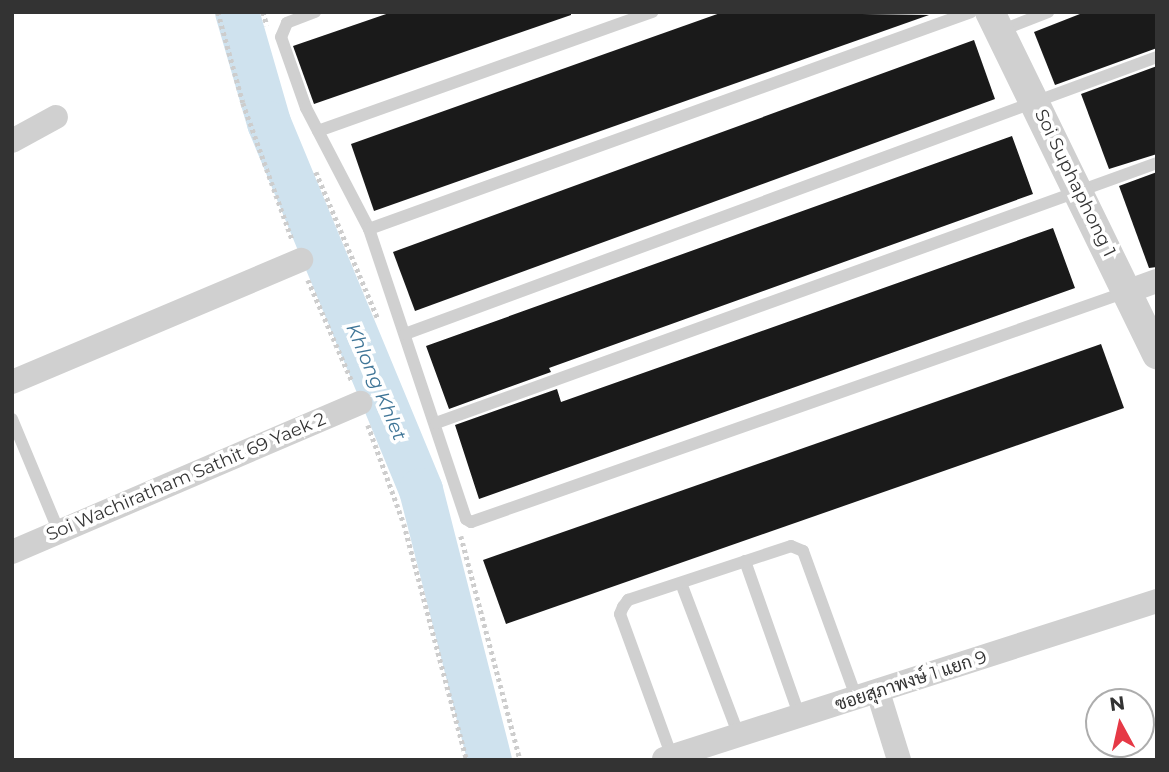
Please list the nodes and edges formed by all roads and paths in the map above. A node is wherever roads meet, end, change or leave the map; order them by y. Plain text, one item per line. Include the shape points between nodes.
1 (263, 12) edge
2 (315, 12) edge
3 (652, 12) edge
4 (971, 12) edge
5 (1048, 12) edge
6 (995, 22) edge
7 (270, 37) dead end
8 (1157, 57) edge
9 (1034, 101) junction
10 (56, 117) dead end
11 (318, 131) junction
12 (12, 141) edge
13 (312, 161) dead end
14 (1157, 163) edge
15 (1079, 192) junction
16 (369, 229) junction
17 (301, 260) dead end
18 (1157, 281) edge
19 (1129, 291) junction
20 (382, 329) dead end
21 (405, 334) junction
22 (1157, 354) edge
23 (12, 382) edge
24 (360, 402) dead end
25 (12, 419) edge
26 (436, 423) junction
27 (459, 529) dead end
28 (59, 532) junction
29 (12, 552) edge
30 (745, 561) junction
31 (681, 583) junction
32 (1157, 601) edge
33 (868, 695) junction
34 (800, 717) junction
35 (739, 736) junction
36 (674, 757) edge
37 (520, 760) edge
38 (899, 760) edge

1 - 7 path
2 - 11 lane via 287,23 281,37
3 - 11 lane
4 - 16 lane
5 - 6 lane
6 - 9 street, Soi Suphaphong 1
8 - 9 lane
9 - 15 street, Soi Suphaphong 1
9 - 21 lane
10 - 12 street
11 - 16 lane
13 - 20 path
14 - 15 lane
15 - 19 street, Soi Suphaphong 1
15 - 26 lane
16 - 21 lane
17 - 23 street
18 - 19 street
19 - 22 street, Soi Suphaphong 1
19 - 26 lane via 478,521 466,519
21 - 26 lane
24 - 28 street, Soi Wachiratham Sathit 69 Yaek 2
25 - 28 lane
27 - 37 path
28 - 29 street, Soi Wachiratham Sathit 69 Yaek 2
30 - 31 lane
30 - 33 lane via 791,546 803,551
30 - 34 lane
31 - 35 lane
31 - 36 lane via 628,600 620,614
32 - 33 street, ซอยสุภาพงษ์ 1 แยก 9
33 - 34 street, ซอยสุภาพงษ์ 1 แยก 9
33 - 38 street
34 - 35 street, ซอยสุภาพงษ์ 1 แยก 9
35 - 36 street, ซอยสุภาพงษ์ 1 แยก 9

